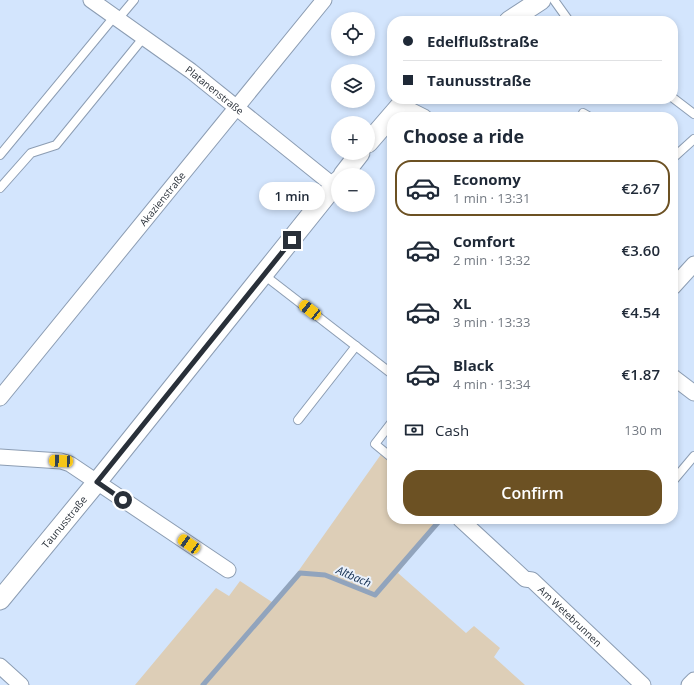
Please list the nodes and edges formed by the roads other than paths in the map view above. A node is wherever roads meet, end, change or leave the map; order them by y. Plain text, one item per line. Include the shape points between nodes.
1 (91, 0) edge
2 (134, 0) edge
3 (324, 0) edge
4 (541, 0) edge
5 (554, 0) edge
6 (517, 16) edge
7 (565, 16) edge
8 (116, 18) junction
9 (144, 37) junction
10 (678, 102) edge
11 (401, 104) edge
12 (406, 104) edge
13 (236, 107) junction
14 (394, 112) edge
15 (417, 112) edge
16 (694, 114) edge
17 (387, 121) edge
18 (375, 135) edge
19 (694, 139) edge
20 (678, 153) edge
21 (0, 155) edge
22 (354, 160) edge
23 (348, 168) edge
24 (331, 176) edge
25 (0, 188) edge
26 (331, 190) edge
27 (694, 264) edge
28 (264, 275) junction
29 (678, 280) edge
30 (356, 346) junction
31 (387, 370) edge
32 (678, 381) edge
33 (694, 393) edge
34 (0, 398) edge
35 (298, 420) dead end
36 (387, 428) edge
37 (387, 454) edge
38 (694, 456) edge
39 (0, 457) edge
40 (678, 475) edge
41 (97, 482) junction
42 (465, 524) edge
43 (228, 570) dead end
44 (0, 600) edge
45 (0, 666) edge
46 (694, 680) edge
47 (21, 685) edge
48 (643, 685) edge
49 (689, 685) edge

1 - 8 street, Platanenstraße
2 - 8 lane
3 - 13 street, Akazienstraße
4 - 6 street
5 - 7 lane
8 - 9 street, Platanenstraße
8 - 21 lane
9 - 13 street, Platanenstraße
9 - 25 lane via 56,145 31,153
10 - 16 lane
11 - 14 street
12 - 15 street
13 - 24 street, Platanenstraße
13 - 34 street, Akazienstraße
17 - 18 street
19 - 20 lane
22 - 23 street, Taunusstraße
26 - 28 street, Taunusstraße
27 - 29 street
28 - 30 lane
28 - 41 street, Taunusstraße
30 - 31 lane
30 - 35 lane
32 - 33 street
36 - 37 lane via 375,444
38 - 40 lane
39 - 41 street via 61,461
41 - 43 street
41 - 44 street, Taunusstraße
42 - 48 street, Am Wetebrunnen via 525,579 532,580
45 - 47 street
46 - 49 street

